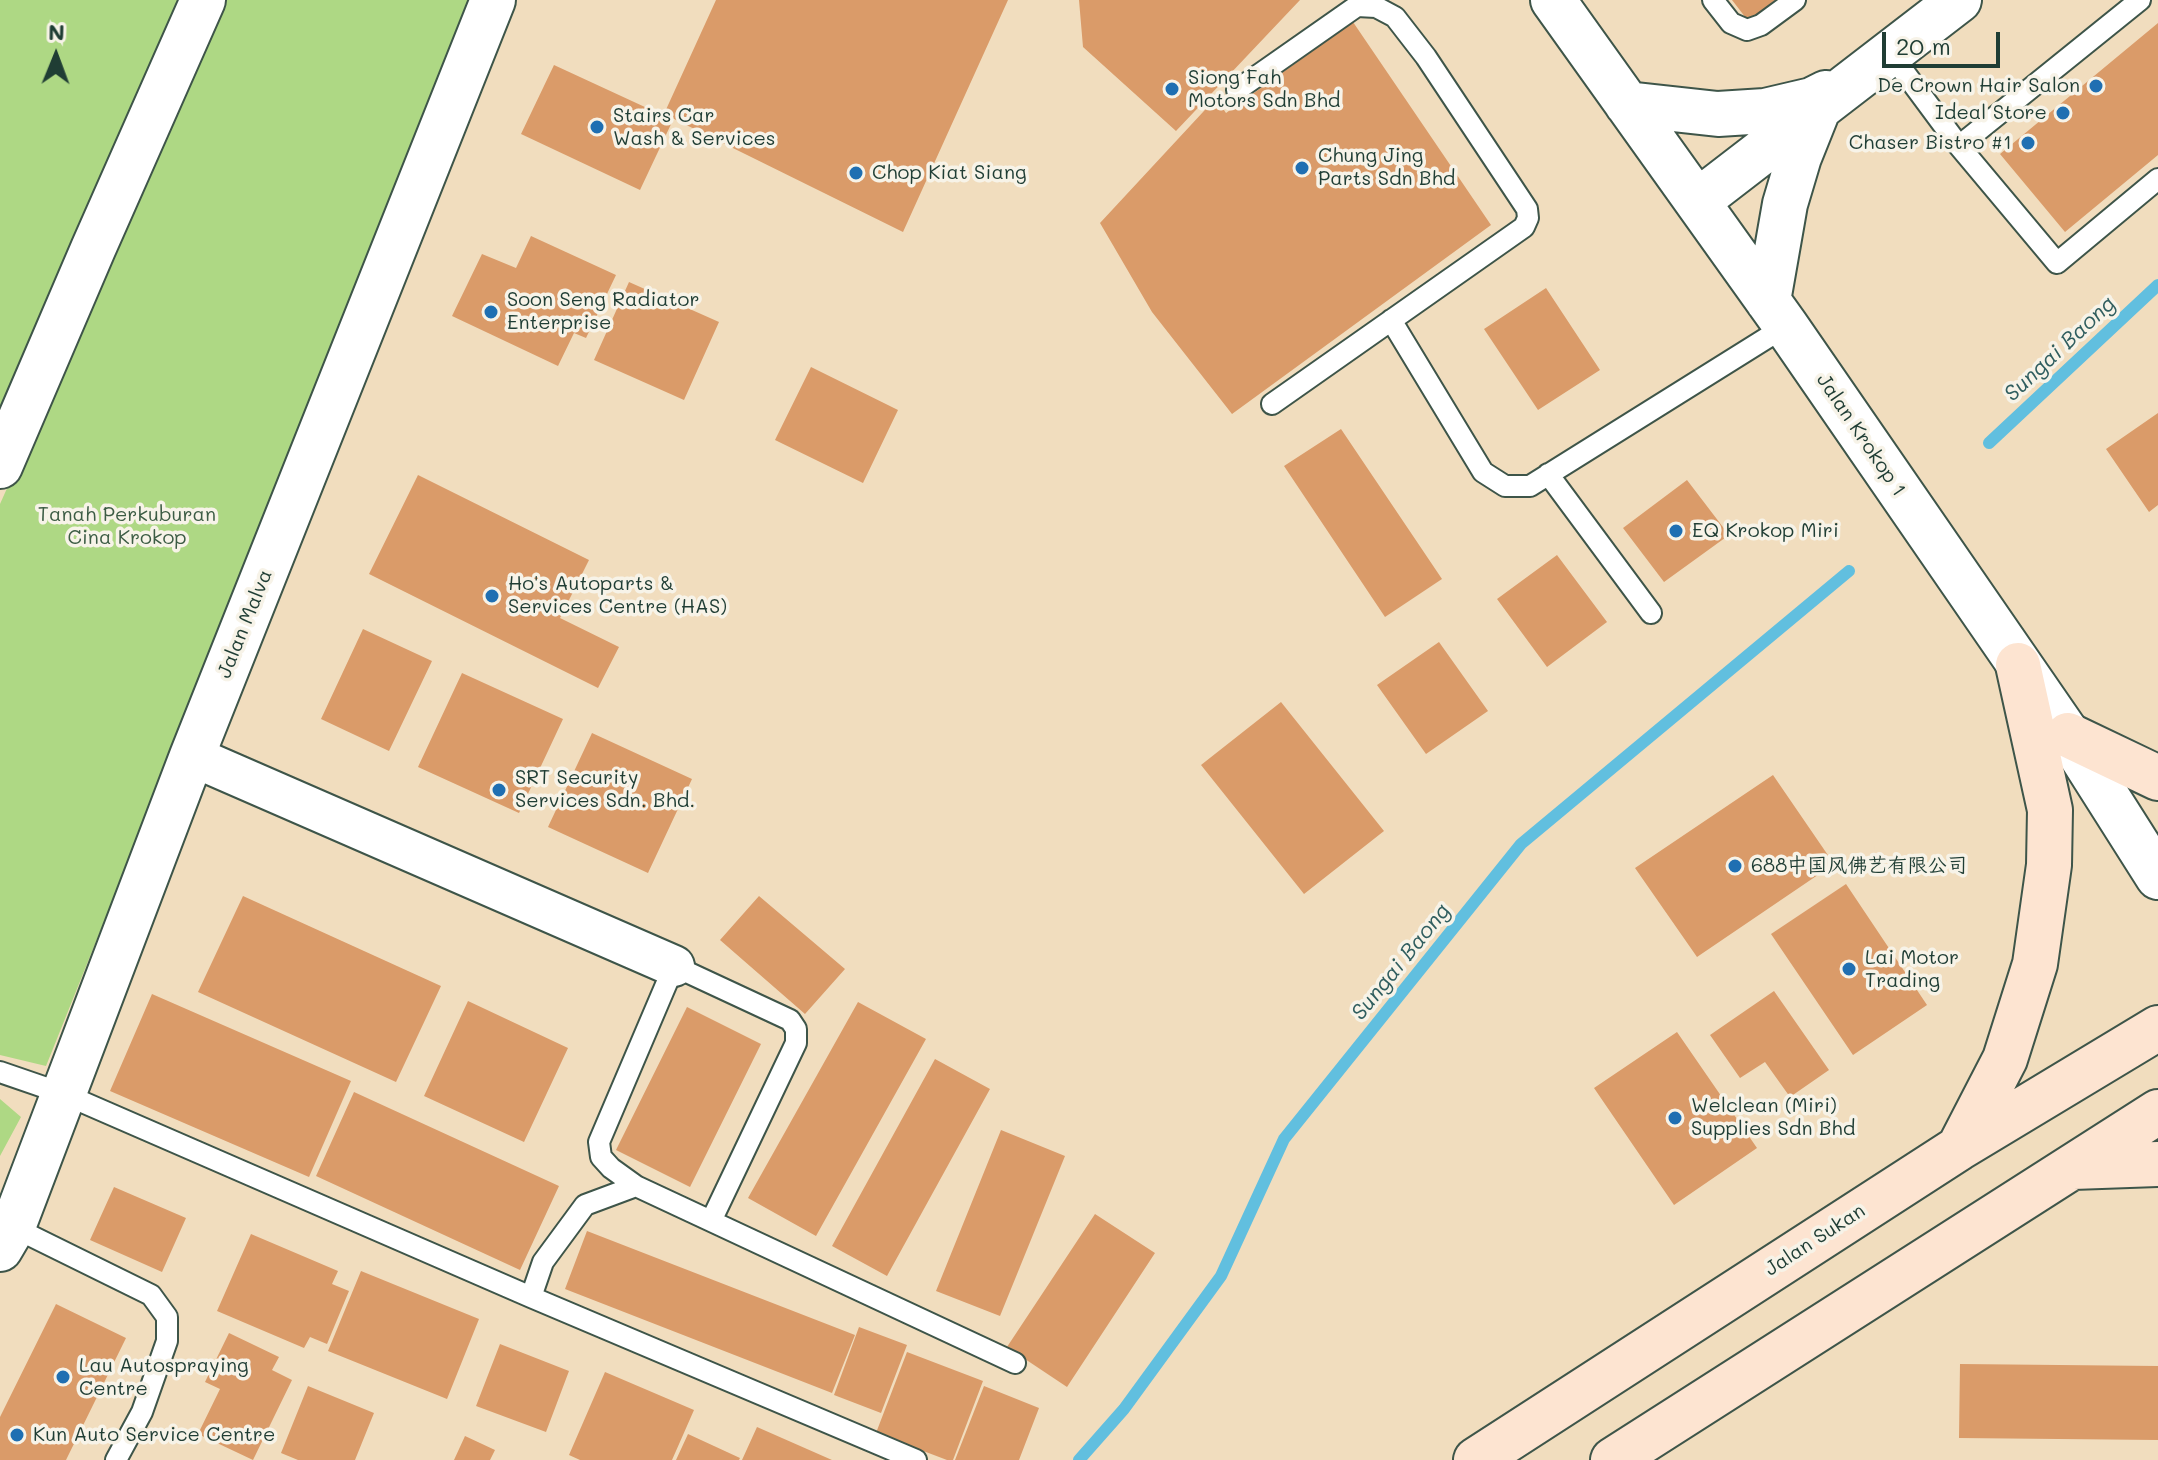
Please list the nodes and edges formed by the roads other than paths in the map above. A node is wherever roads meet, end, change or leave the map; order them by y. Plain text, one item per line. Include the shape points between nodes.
1 (203, 0) edge
2 (493, 0) edge
3 (1553, 0) edge
4 (1713, 0) edge
5 (1795, 0) edge
6 (2140, 0) edge
7 (1939, 6) edge
8 (1890, 53) junction
9 (1855, 80) junction
10 (1237, 90) dead end
11 (1627, 104) junction
12 (1817, 112) junction
13 (1959, 146) junction
14 (2158, 179) edge
15 (1698, 201) junction
16 (1777, 314) junction
17 (1391, 320) junction
18 (1272, 404) dead end
19 (0, 466) edge
20 (1548, 474) junction
21 (1651, 613) dead end
22 (2018, 665) junction
23 (2068, 735) junction
24 (192, 756) junction
25 (2158, 778) edge
26 (2158, 877) edge
27 (674, 966) junction
28 (2158, 1028) edge
29 (0, 1072) edge
30 (64, 1094) junction
31 (2158, 1112) edge
32 (1959, 1148) junction
33 (2158, 1164) edge
34 (2068, 1167) junction
35 (636, 1186) junction
36 (712, 1219) junction
37 (6, 1238) edge
38 (531, 1297) junction
39 (1015, 1363) dead end
40 (116, 1460) edge
41 (916, 1460) edge
42 (1476, 1460) edge
43 (1613, 1460) edge

1 - 19 street
2 - 24 street, Jalan Malva
3 - 11 street, Jalan Krokop 1
4 - 5 lane via 1731,23 1747,30
6 - 13 lane
7 - 8 street
8 - 9 street
8 - 13 lane
9 - 11 street via 1812,100 1765,111 1718,114
9 - 12 street
10 - 17 lane via 1357,6 1376,7 1395,17 1426,57 1528,218 1524,227
11 - 15 street, Jalan Krokop 1
12 - 15 street
12 - 16 street via 1785,204
13 - 14 lane via 2057,263
15 - 16 street, Jalan Krokop 1
16 - 20 lane
16 - 22 street, Jalan Krokop 1
17 - 18 lane
17 - 20 lane via 1483,472 1505,486 1530,486
20 - 21 lane
22 - 23 street, Jalan Krokop 1
22 - 32 main road via 2050,810 2049,865 2035,964 2005,1059
23 - 25 main road
23 - 26 street, Jalan Krokop 1
24 - 27 street
24 - 30 street, Jalan Malva
27 - 35 lane via 599,1142 601,1157
27 - 36 lane via 790,1020 796,1029 796,1043
28 - 32 main road, Jalan Sukan
29 - 30 lane
30 - 37 street, Jalan Malva
30 - 38 lane
31 - 34 main road
32 - 42 main road, Jalan Sukan
33 - 34 main road
34 - 43 main road
35 - 36 lane
35 - 38 lane via 585,1205 543,1262
36 - 39 lane
37 - 40 lane via 151,1295 167,1317 167,1341 142,1412
38 - 41 lane

